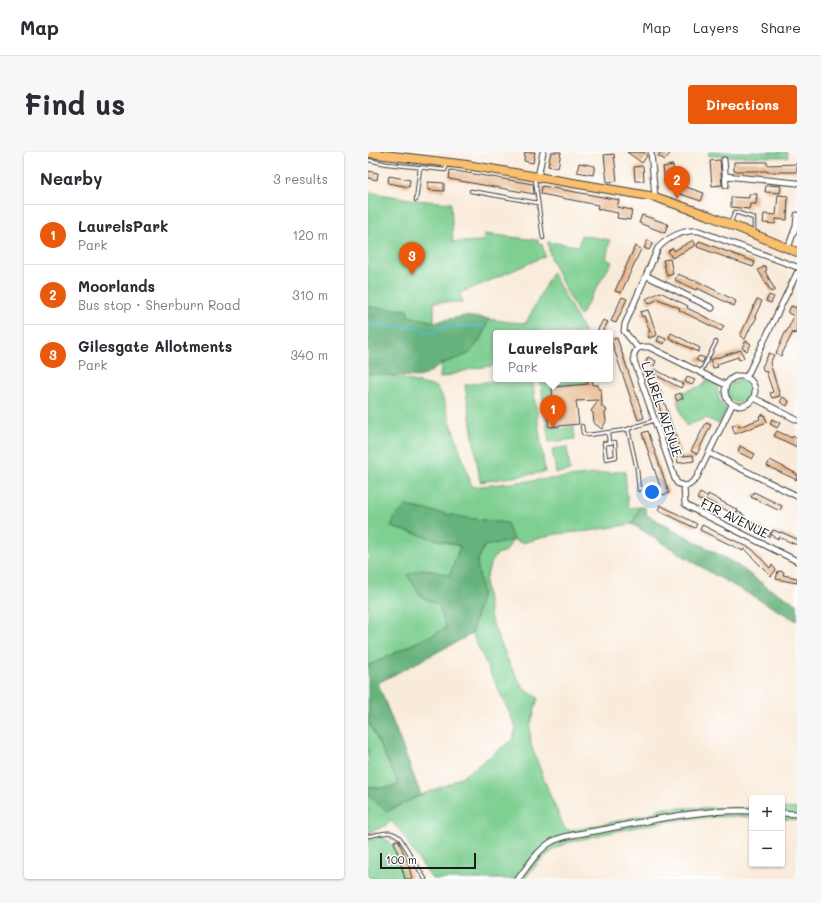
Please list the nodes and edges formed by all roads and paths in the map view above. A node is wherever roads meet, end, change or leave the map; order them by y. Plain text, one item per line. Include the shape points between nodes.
1 (543, 152) edge
2 (651, 152) edge
3 (370, 155) edge
4 (724, 160) dead end
5 (448, 163) junction
6 (420, 168) junction
7 (725, 176) junction
8 (536, 177) junction
9 (797, 183) edge
10 (726, 185) dead end
11 (471, 191) dead end
12 (655, 197) junction
13 (416, 200) dead end
14 (538, 203) junction
15 (797, 214) edge
16 (797, 218) edge
17 (729, 224) junction
18 (754, 234) junction
19 (543, 238) dead end
20 (794, 239) edge
21 (788, 248) junction
22 (797, 252) edge
23 (797, 267) edge
24 (797, 273) edge
25 (646, 276) junction
26 (712, 308) dead end
27 (716, 342) dead end
28 (638, 348) junction
29 (701, 373) junction
30 (746, 378) junction
31 (726, 385) junction
32 (754, 398) junction
33 (732, 405) junction
34 (654, 420) junction
35 (797, 420) edge
36 (582, 426) dead end
37 (628, 429) junction
38 (608, 432) junction
39 (609, 442) junction
40 (709, 453) junction
41 (682, 485) junction
42 (639, 490) dead end
43 (797, 496) edge
44 (797, 561) edge
45 (749, 811) edge
46 (785, 813) edge
47 (797, 814) edge
48 (368, 836) edge
49 (425, 879) edge
50 (518, 879) edge

1 - 8 street
2 - 12 street
3 - 5 main road
3 - 6 lane via 387,164
4 - 7 street
5 - 6 lane via 445,170
5 - 8 main road
6 - 13 lane
7 - 9 street
7 - 10 street
8 - 12 main road
8 - 14 lane
11 - 14 lane
12 - 17 main road
14 - 19 lane
15 - 16 street
16 - 20 street
17 - 18 main road
17 - 18 lane via 735,212 754,218
18 - 21 main road
20 - 21 street
21 - 22 main road
23 - 25 street, LAUREL AVENUE via 699,231 684,231 661,245
24 - 30 street
25 - 26 street
25 - 28 street, LAUREL AVENUE via 624,331
27 - 29 lane
28 - 29 street via 650,347
28 - 34 street, LAUREL AVENUE via 633,358
29 - 31 street
30 - 31 street via 734,377
30 - 32 street via 754,385
31 - 33 street via 725,396
32 - 33 street via 745,406
32 - 35 street
33 - 40 street
34 - 37 lane
34 - 41 street, LAUREL AVENUE via 675,479
36 - 38 lane via 583,433 588,435
37 - 38 lane
37 - 42 lane
38 - 39 lane
39 - 39 lane via 604,443 606,459 616,457 615,442
40 - 41 street via 696,479 689,485
40 - 43 street
41 - 44 street, FIR AVENUE via 687,506
45 - 50 street via 699,812 558,839 544,847
46 - 47 street
48 - 49 lane via 390,832 396,834

